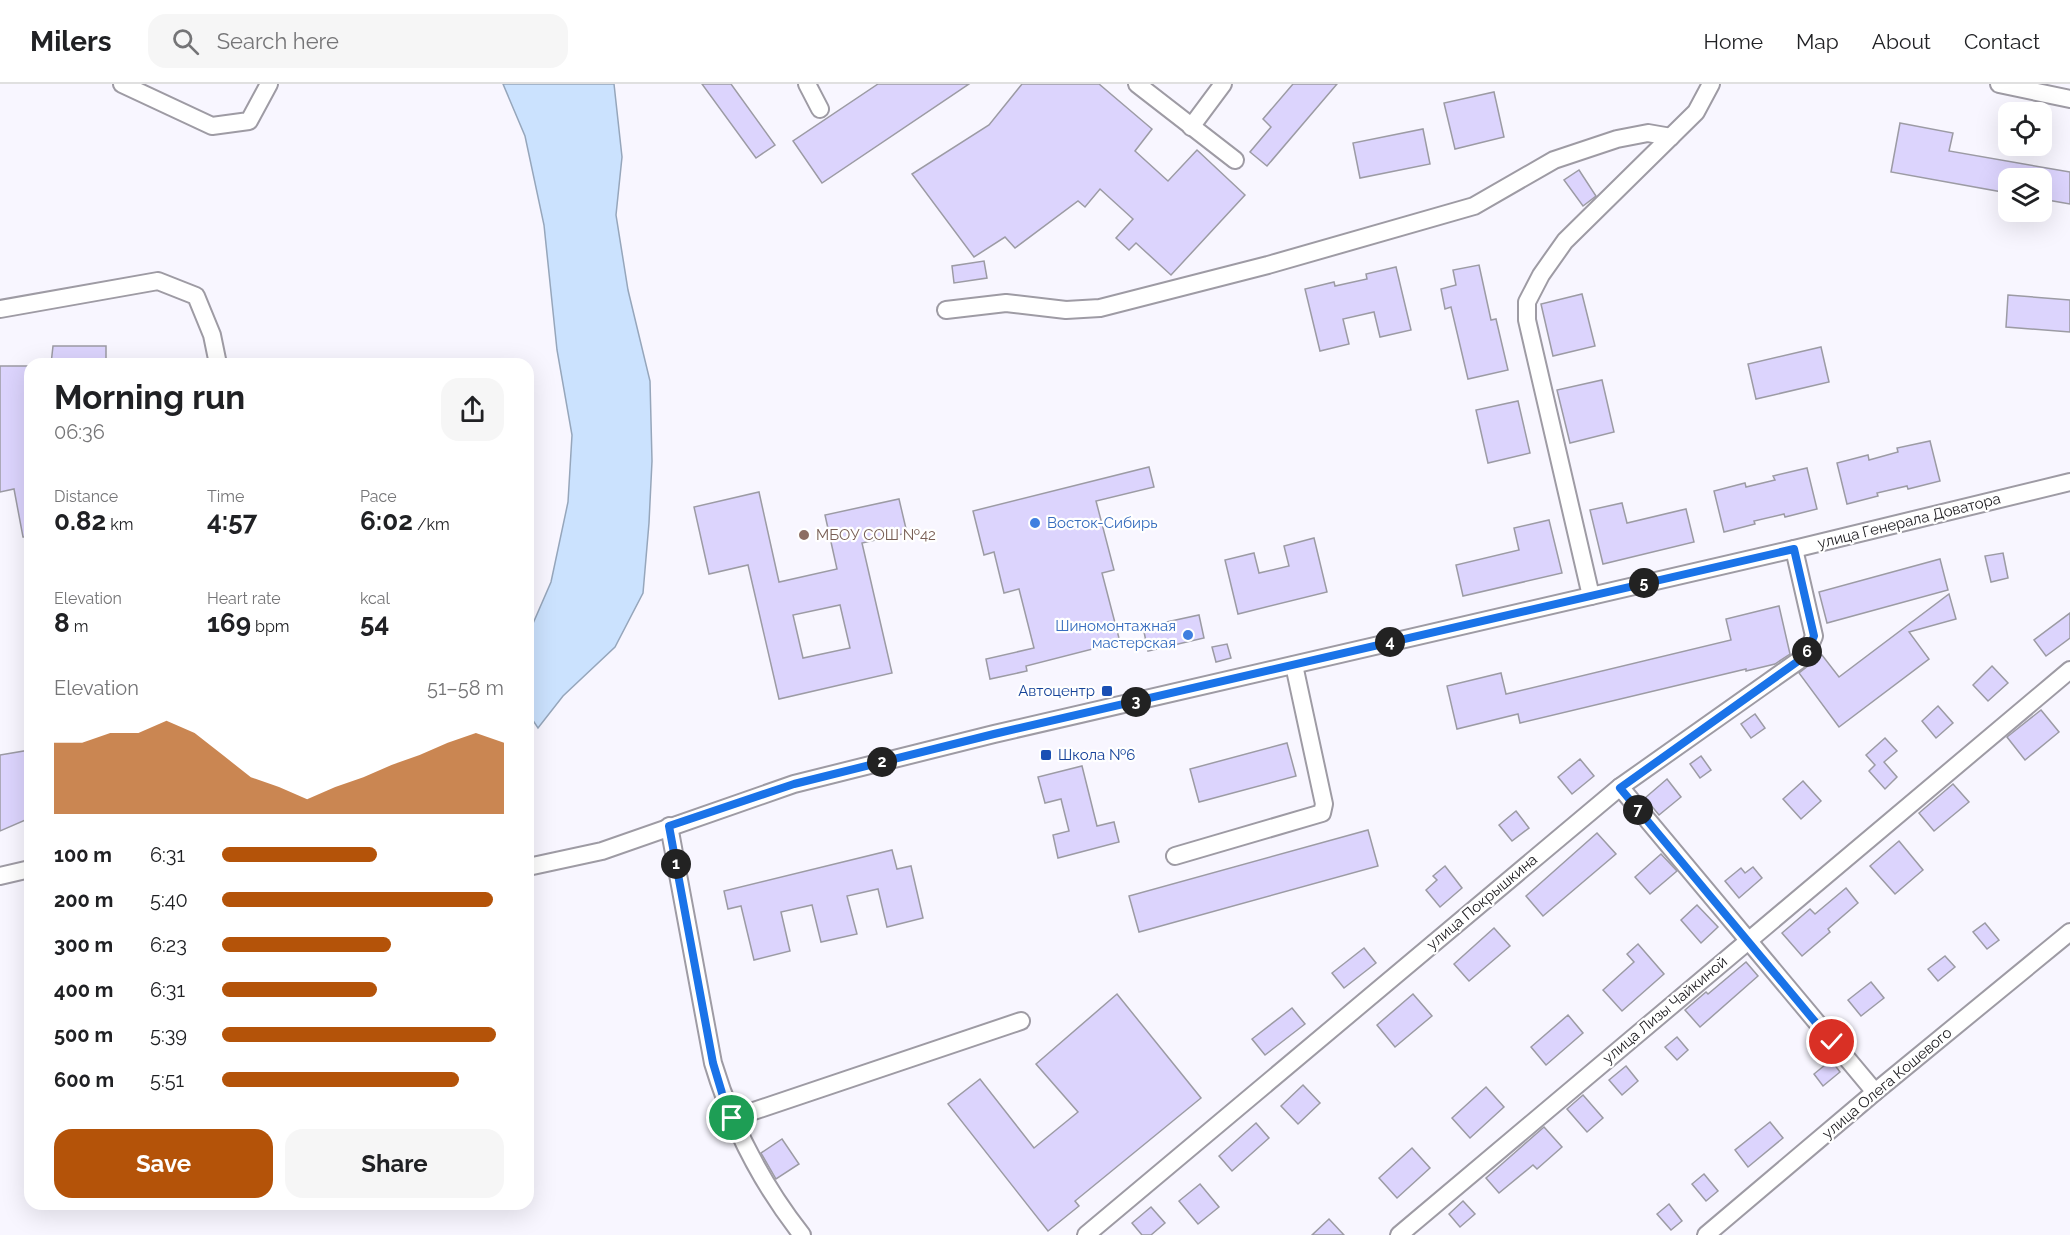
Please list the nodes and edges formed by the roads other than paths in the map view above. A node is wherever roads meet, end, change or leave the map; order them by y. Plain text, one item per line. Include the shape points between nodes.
1 (122, 84) edge
2 (268, 84) edge
3 (807, 84) edge
4 (1137, 84) edge
5 (1223, 84) edge
6 (1711, 84) edge
7 (1999, 84) edge
8 (2070, 99) edge
9 (820, 109) dead end
10 (1191, 127) junction
11 (1671, 136) junction
12 (1235, 160) dead end
13 (0, 309) edge
14 (946, 310) dead end
15 (217, 358) edge
16 (2070, 482) edge
17 (1794, 549) junction
18 (1592, 596) junction
19 (1294, 665) junction
20 (2070, 670) edge
21 (1620, 788) junction
22 (669, 826) junction
23 (1175, 856) dead end
24 (534, 866) edge
25 (24, 870) edge
26 (0, 876) edge
27 (2070, 932) edge
28 (1747, 941) junction
29 (1021, 1021) dead end
30 (1875, 1092) junction
31 (732, 1118) junction
32 (802, 1235) edge
33 (1086, 1235) edge
34 (1399, 1235) edge
35 (1706, 1235) edge

1 - 2 street via 212,126 249,122
3 - 9 street
4 - 10 street
5 - 10 street
6 - 11 street via 1696,112
7 - 8 street
10 - 12 street
11 - 14 street via 1648,133 1617,139 1554,160 1474,206 1101,308 1066,310 1006,303
11 - 18 street via 1565,241 1527,302 1527,320
13 - 15 street via 158,281 196,296 213,335
16 - 17 street, улица Генерала Доватора
17 - 18 street, улица Генерала Доватора
17 - 21 street, улица Покрышкина via 1814,636 1808,650 1801,659
18 - 19 street, улица Генерала Доватора
19 - 22 street, улица Генерала Доватора via 794,784
19 - 23 street via 1324,804 1322,813
20 - 28 street, улица Лизы Чайкиной
21 - 28 street
21 - 33 street, улица Покрышкина
22 - 24 street, улица Генерала Доватора via 602,851
22 - 31 street via 713,1063
25 - 26 street
27 - 30 street, улица Олега Кошевого
28 - 30 street
28 - 34 street, улица Лизы Чайкиной
29 - 31 street
30 - 35 street, улица Олега Кошевого
31 - 32 street via 751,1159

